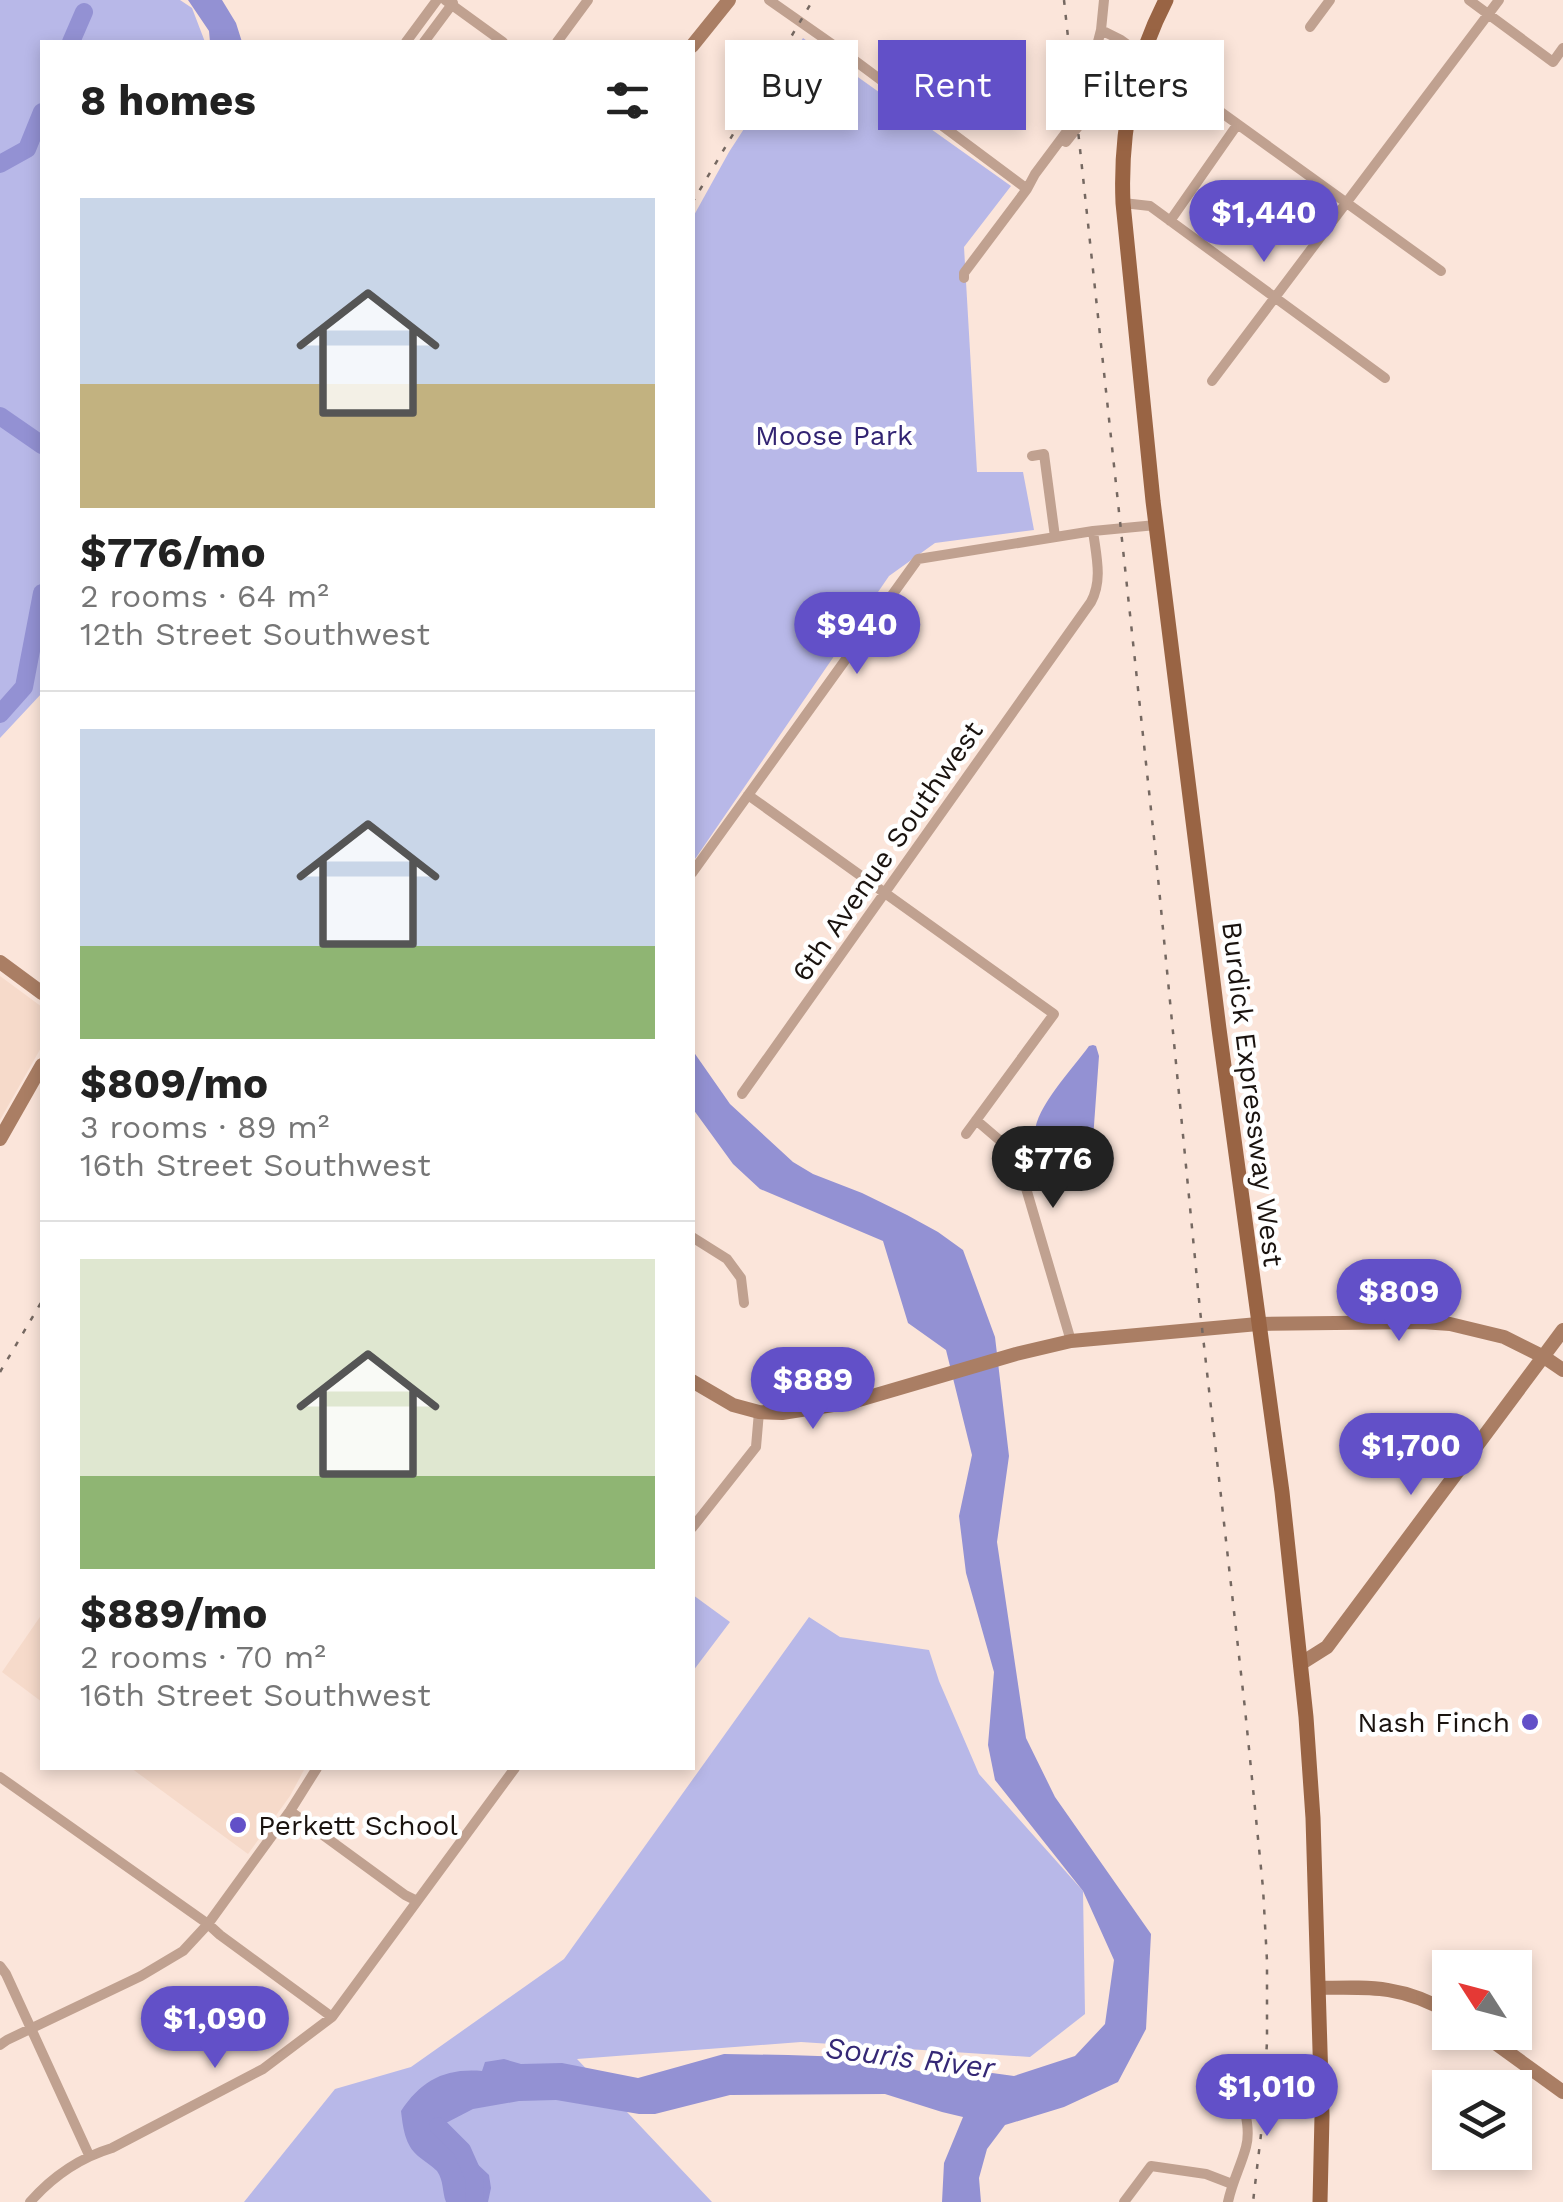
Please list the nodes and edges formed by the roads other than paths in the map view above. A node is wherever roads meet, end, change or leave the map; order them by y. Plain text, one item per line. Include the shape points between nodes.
1 (437, 0) edge
2 (588, 0) edge
3 (730, 0) edge
4 (769, 0) edge
5 (1104, 0) edge
6 (1166, 0) edge
7 (1330, 0) edge
8 (1469, 0) edge
9 (1499, 0) edge
10 (451, 2) edge
11 (1488, 14) junction
12 (1310, 27) dead end
13 (1102, 30) junction
14 (407, 40) edge
15 (425, 40) edge
16 (500, 40) edge
17 (559, 40) edge
18 (1121, 40) edge
19 (1149, 40) edge
20 (695, 42) edge
21 (1563, 48) edge
22 (1224, 115) edge
23 (1237, 124) junction
24 (1125, 130) edge
25 (1028, 189) junction
26 (1346, 202) junction
27 (1123, 203) junction
28 (1170, 221) junction
29 (1442, 271) dead end
30 (964, 278) dead end
31 (1274, 298) junction
32 (1385, 378) dead end
33 (1212, 381) dead end
34 (1032, 456) dead end
35 (1156, 525) junction
36 (1093, 531) junction
37 (1056, 537) junction
38 (748, 795) junction
39 (695, 869) edge
40 (884, 892) junction
41 (0, 962) edge
42 (40, 992) edge
43 (40, 1069) edge
44 (742, 1094) dead end
45 (976, 1120) junction
46 (966, 1134) dead end
47 (0, 1139) edge
48 (695, 1239) edge
49 (744, 1303) dead end
50 (1258, 1324) junction
51 (1563, 1330) edge
52 (1071, 1342) junction
53 (1544, 1357) junction
54 (1563, 1370) edge
55 (695, 1382) edge
56 (759, 1412) junction
57 (695, 1524) edge
58 (1300, 1664) junction
59 (316, 1770) edge
60 (514, 1770) edge
61 (0, 1776) edge
62 (290, 1811) junction
63 (417, 1901) junction
64 (208, 1924) junction
65 (0, 1966) edge
66 (1318, 1988) junction
67 (1432, 2003) edge
68 (332, 2017) junction
69 (31, 2029) junction
70 (0, 2046) edge
71 (1505, 2050) edge
72 (1240, 2090) dead end
73 (1563, 2092) edge
74 (88, 2155) junction
75 (1232, 2184) junction
76 (30, 2202) edge
77 (1124, 2202) edge
78 (1228, 2202) edge
79 (1320, 2202) edge

1 - 14 street
2 - 17 street
3 - 20 main road
4 - 25 street
5 - 13 street
6 - 19 main road, Burdick Expressway West
7 - 12 street
8 - 11 street
9 - 11 street
10 - 15 street
10 - 16 street
11 - 21 street via 1552,62
11 - 26 street
13 - 18 street
13 - 25 street via 1094,108
22 - 23 street
23 - 26 street
23 - 28 street
24 - 27 main road, Burdick Expressway West
25 - 30 street
26 - 29 street
26 - 31 street
27 - 28 street via 1150,206
27 - 35 main road, Burdick Expressway West
28 - 31 street
31 - 32 street
31 - 33 street
34 - 37 street via 1044,454
35 - 36 street
35 - 50 main road, Burdick Expressway West
36 - 37 street
36 - 40 street, 6th Avenue Southwest via 1097,591
37 - 38 street via 918,559
38 - 39 street
38 - 40 street
40 - 44 street, 6th Avenue Southwest
40 - 45 street via 1054,1014
41 - 42 main road
43 - 47 main road
45 - 46 street
45 - 52 street via 1011,1150 1017,1164
48 - 49 street via 727,1259 742,1278
50 - 52 main road
50 - 53 main road via 1450,1324 1504,1336
50 - 58 main road, Burdick Expressway West
51 - 53 main road
52 - 56 main road via 852,1402
53 - 54 main road
53 - 58 main road via 1327,1646
55 - 56 main road via 734,1406
56 - 57 street via 756,1447
58 - 66 main road, Burdick Expressway West via 1312,1785
59 - 62 street
60 - 63 street
61 - 64 street
62 - 63 street
62 - 64 street
63 - 68 street
64 - 68 street
64 - 69 street via 164,1964
65 - 69 street
66 - 67 main road via 1395,1989
66 - 79 main road, Burdick Expressway West
68 - 74 street via 263,2069
69 - 70 street
69 - 74 street
71 - 73 main road
72 - 75 street via 1247,2138
74 - 76 street
75 - 77 street via 1151,2166
75 - 78 street

